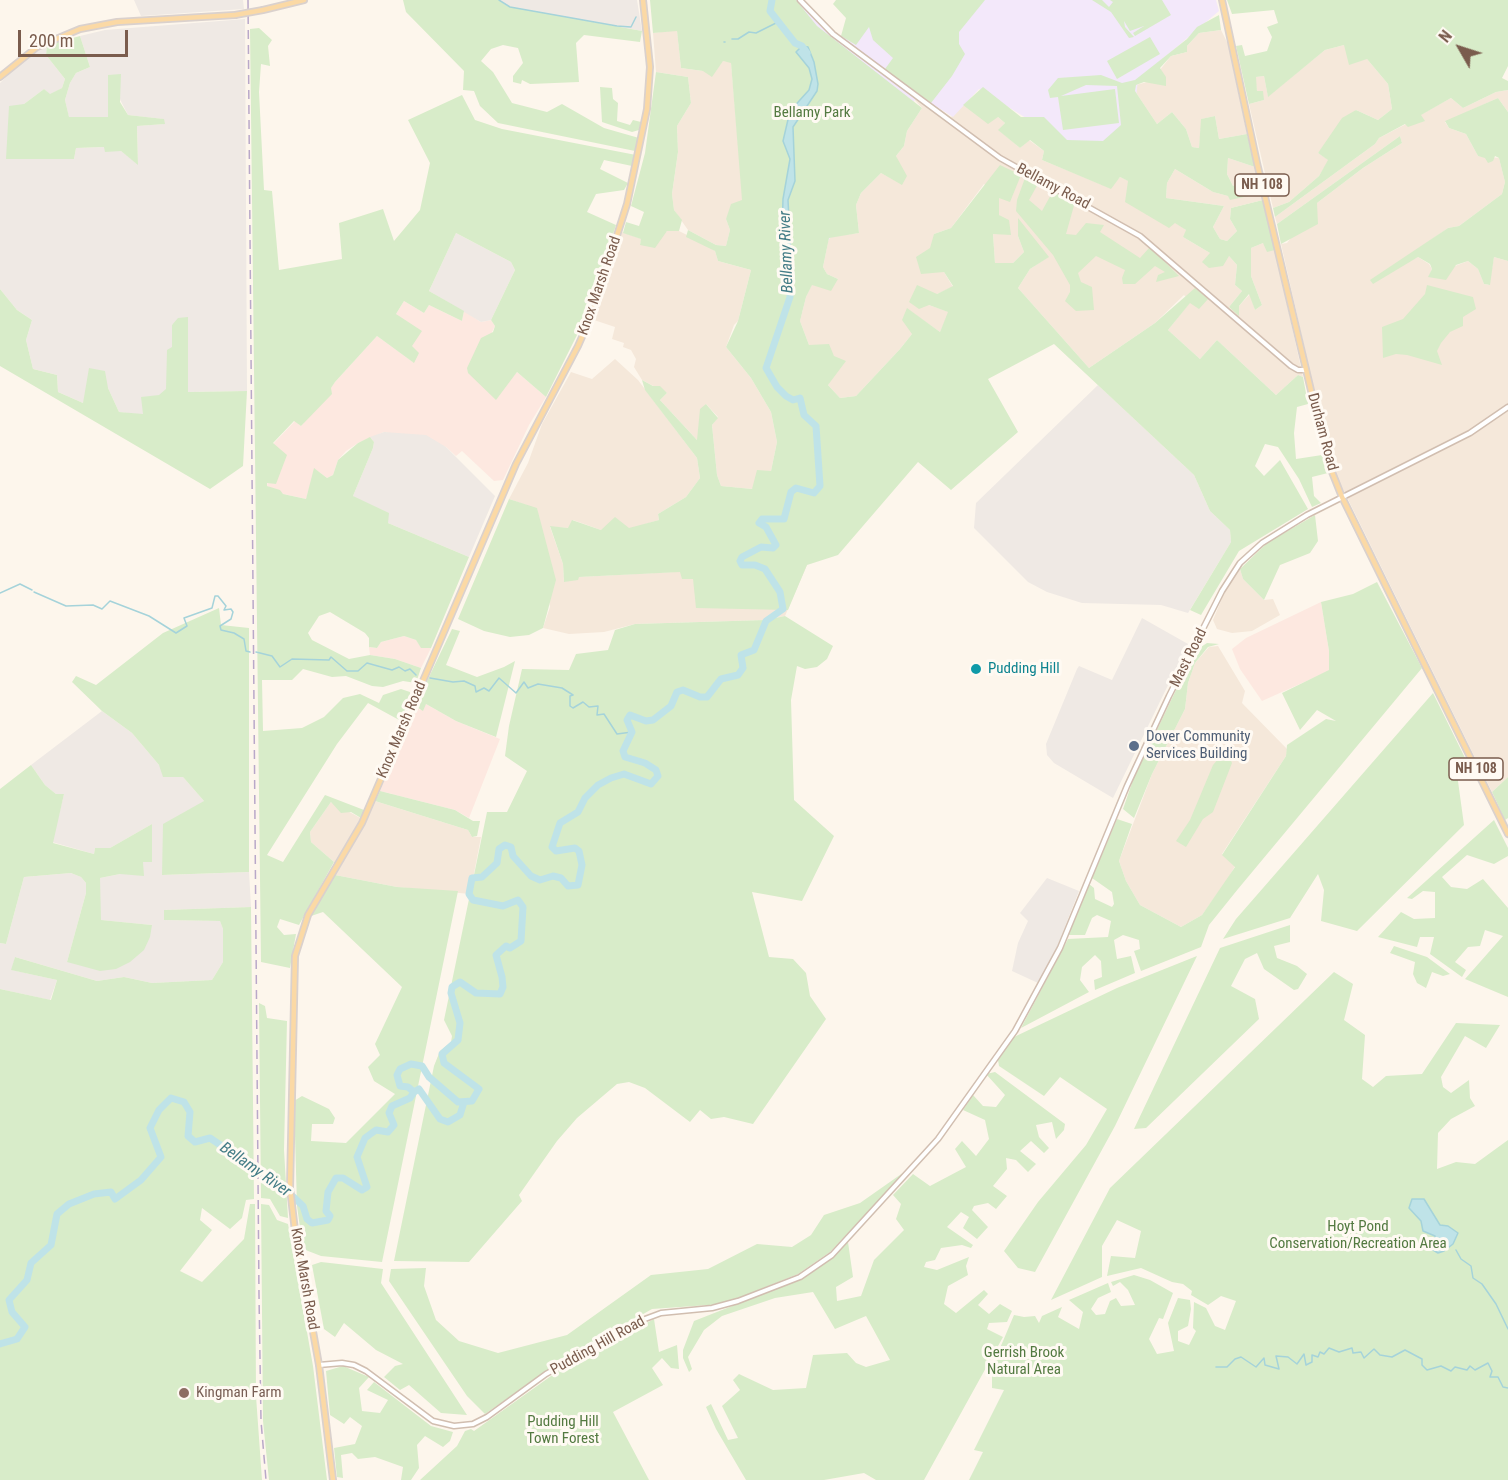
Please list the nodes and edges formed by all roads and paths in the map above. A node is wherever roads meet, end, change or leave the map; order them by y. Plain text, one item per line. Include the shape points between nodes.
1 (304, 0) edge
2 (643, 0) edge
3 (801, 0) edge
4 (1222, 0) edge
5 (0, 77) edge
6 (1306, 369) junction
7 (1508, 407) edge
8 (1342, 497) junction
9 (1508, 834) edge
10 (1011, 1038) joint
11 (319, 1365) junction
12 (333, 1480) edge

1 - 5 main road, bridge via 235,15 106,23 83,28 37,47
2 - 11 main road, Knox Marsh Road via 650,67 646,117 627,204 592,314 510,477 362,823 301,931 295,956 290,1188
3 - 6 street, Bellamy Road via 843,43 1000,158 1147,241 1291,366
4 - 6 main road, Durham Road / NH 108
6 - 8 main road, Durham Road / NH 108 via 1328,462
7 - 8 street, Mast Road via 1470,433
8 - 9 main road, Durham Road / NH 108
8 - 10 street, Mast Road via 1262,543 1240,563 1226,584 1134,771 1056,956
10 - 11 street, Pudding Hill Road via 915,1166 844,1243 800,1277 724,1306 661,1313 645,1319 546,1374 487,1417 465,1425 433,1421 354,1365
11 - 12 main road, Knox Marsh Road

